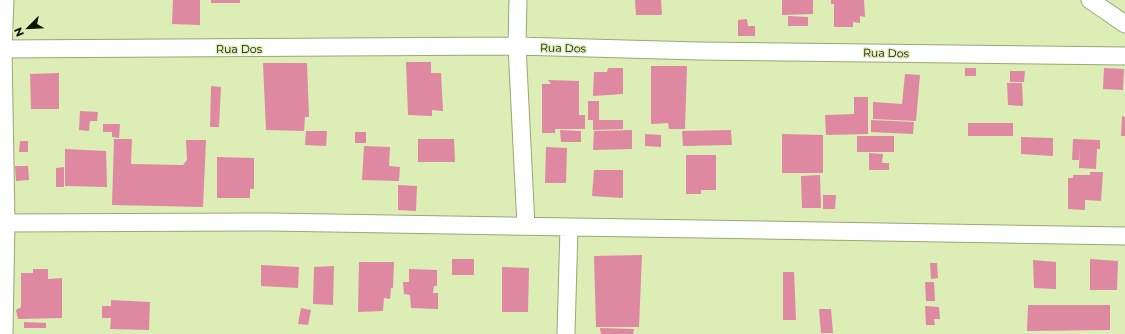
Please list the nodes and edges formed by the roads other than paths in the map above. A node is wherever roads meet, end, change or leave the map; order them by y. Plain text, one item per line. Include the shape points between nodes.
1 (5, 0) edge
2 (518, 0) edge
3 (1090, 0) edge
4 (1125, 24) edge
5 (517, 46) junction
6 (2, 49) edge
7 (1125, 56) edge
8 (3, 223) edge
9 (526, 226) junction
10 (569, 227) junction
11 (1125, 236) edge
12 (4, 334) edge
13 (566, 334) edge

1 - 6 street
2 - 5 street
3 - 4 street
5 - 6 street, Rua Dos
5 - 7 street, Rua Dos via 690,51
5 - 9 street
6 - 8 street
8 - 9 street via 270,222
8 - 12 street
9 - 10 street
10 - 11 street
10 - 13 street

